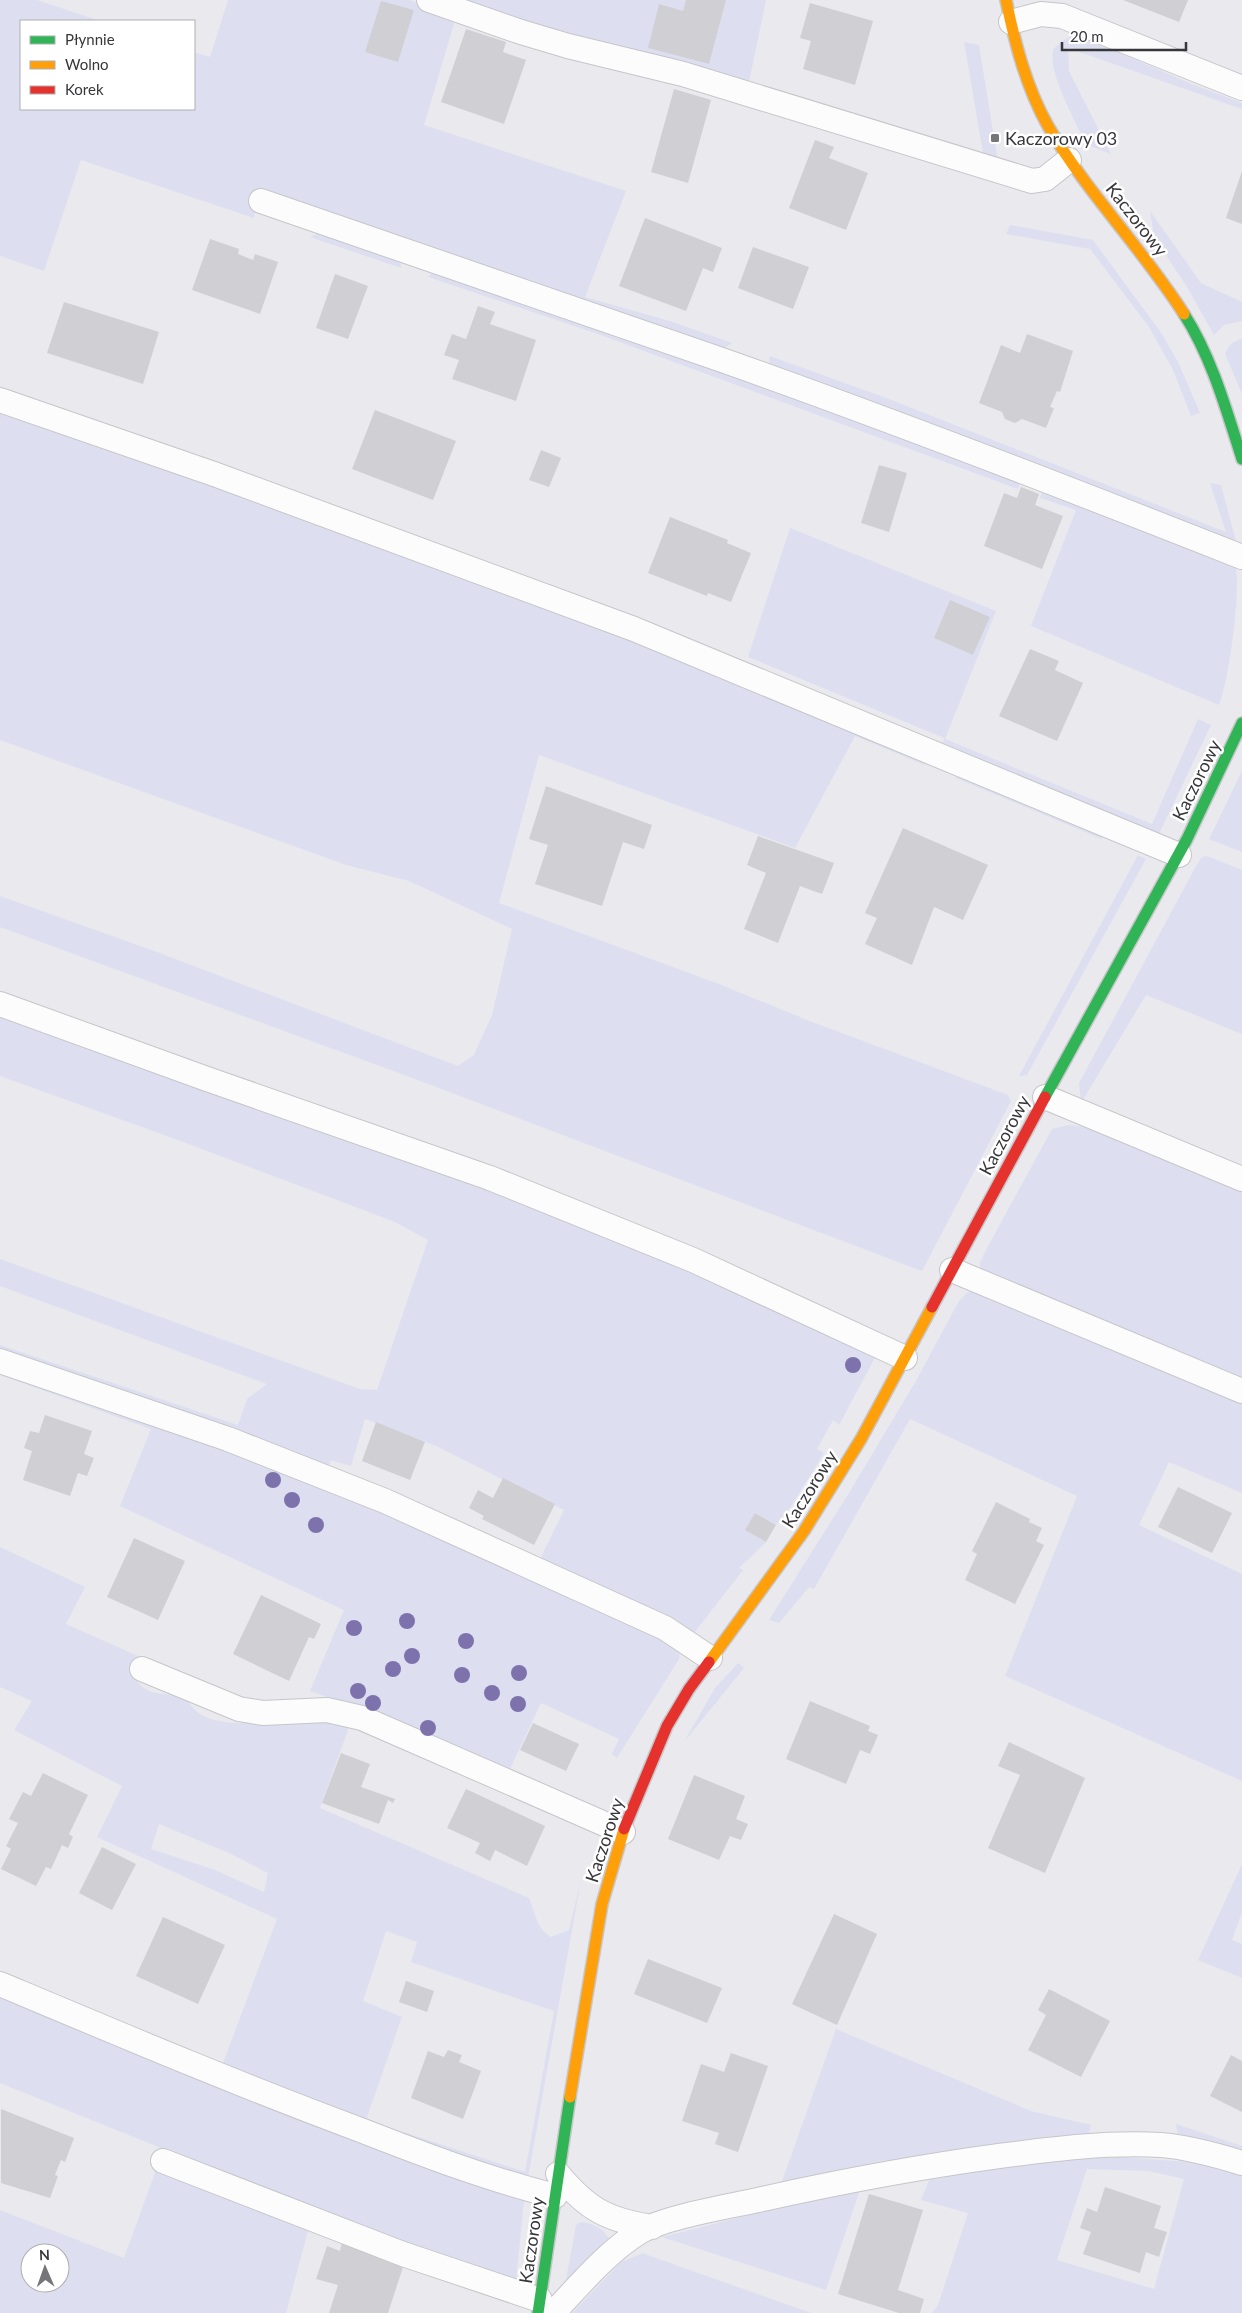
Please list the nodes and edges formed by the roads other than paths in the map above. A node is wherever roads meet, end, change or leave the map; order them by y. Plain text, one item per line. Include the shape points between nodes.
1 (429, 0) edge
2 (1009, 11) edge
3 (1242, 88) edge
4 (1069, 160) junction
5 (261, 201) dead end
6 (0, 400) edge
7 (1242, 459) edge
8 (1242, 557) edge
9 (1242, 723) edge
10 (1179, 855) junction
11 (0, 1004) edge
12 (1045, 1097) junction
13 (1242, 1179) edge
14 (952, 1270) junction
15 (905, 1358) junction
16 (0, 1361) edge
17 (1242, 1391) edge
18 (710, 1658) junction
19 (142, 1669) dead end
20 (623, 1832) junction
21 (0, 1984) edge
22 (163, 2161) dead end
23 (1242, 2163) edge
24 (556, 2185) junction
25 (652, 2227) junction
26 (543, 2309) edge

1 - 4 lane via 521,32 683,74 1032,181 1045,179
2 - 3 lane via 1062,16
2 - 4 street, Kaczorowy via 1036,102
4 - 7 street, Kaczorowy via 1161,278 1190,324 1206,353
5 - 8 lane via 707,355 1035,475
6 - 10 lane via 224,477 634,629
9 - 10 street, Kaczorowy
10 - 12 street, Kaczorowy
11 - 15 lane via 490,1178 693,1260
12 - 13 lane
12 - 14 street, Kaczorowy
14 - 15 street, Kaczorowy
14 - 17 lane
15 - 18 street, Kaczorowy via 861,1439 804,1531
16 - 18 lane via 228,1439 386,1501 665,1628
18 - 20 street, Kaczorowy via 667,1726
19 - 20 lane via 245,1711 327,1710 362,1718
20 - 24 street, Kaczorowy via 602,1904
21 - 24 lane via 185,2063 502,2182
22 - 26 lane
23 - 25 lane via 1162,2146 1038,2151 836,2182
24 - 25 lane via 572,2191 593,2209
24 - 26 street, Kaczorowy
25 - 26 lane via 638,2233

